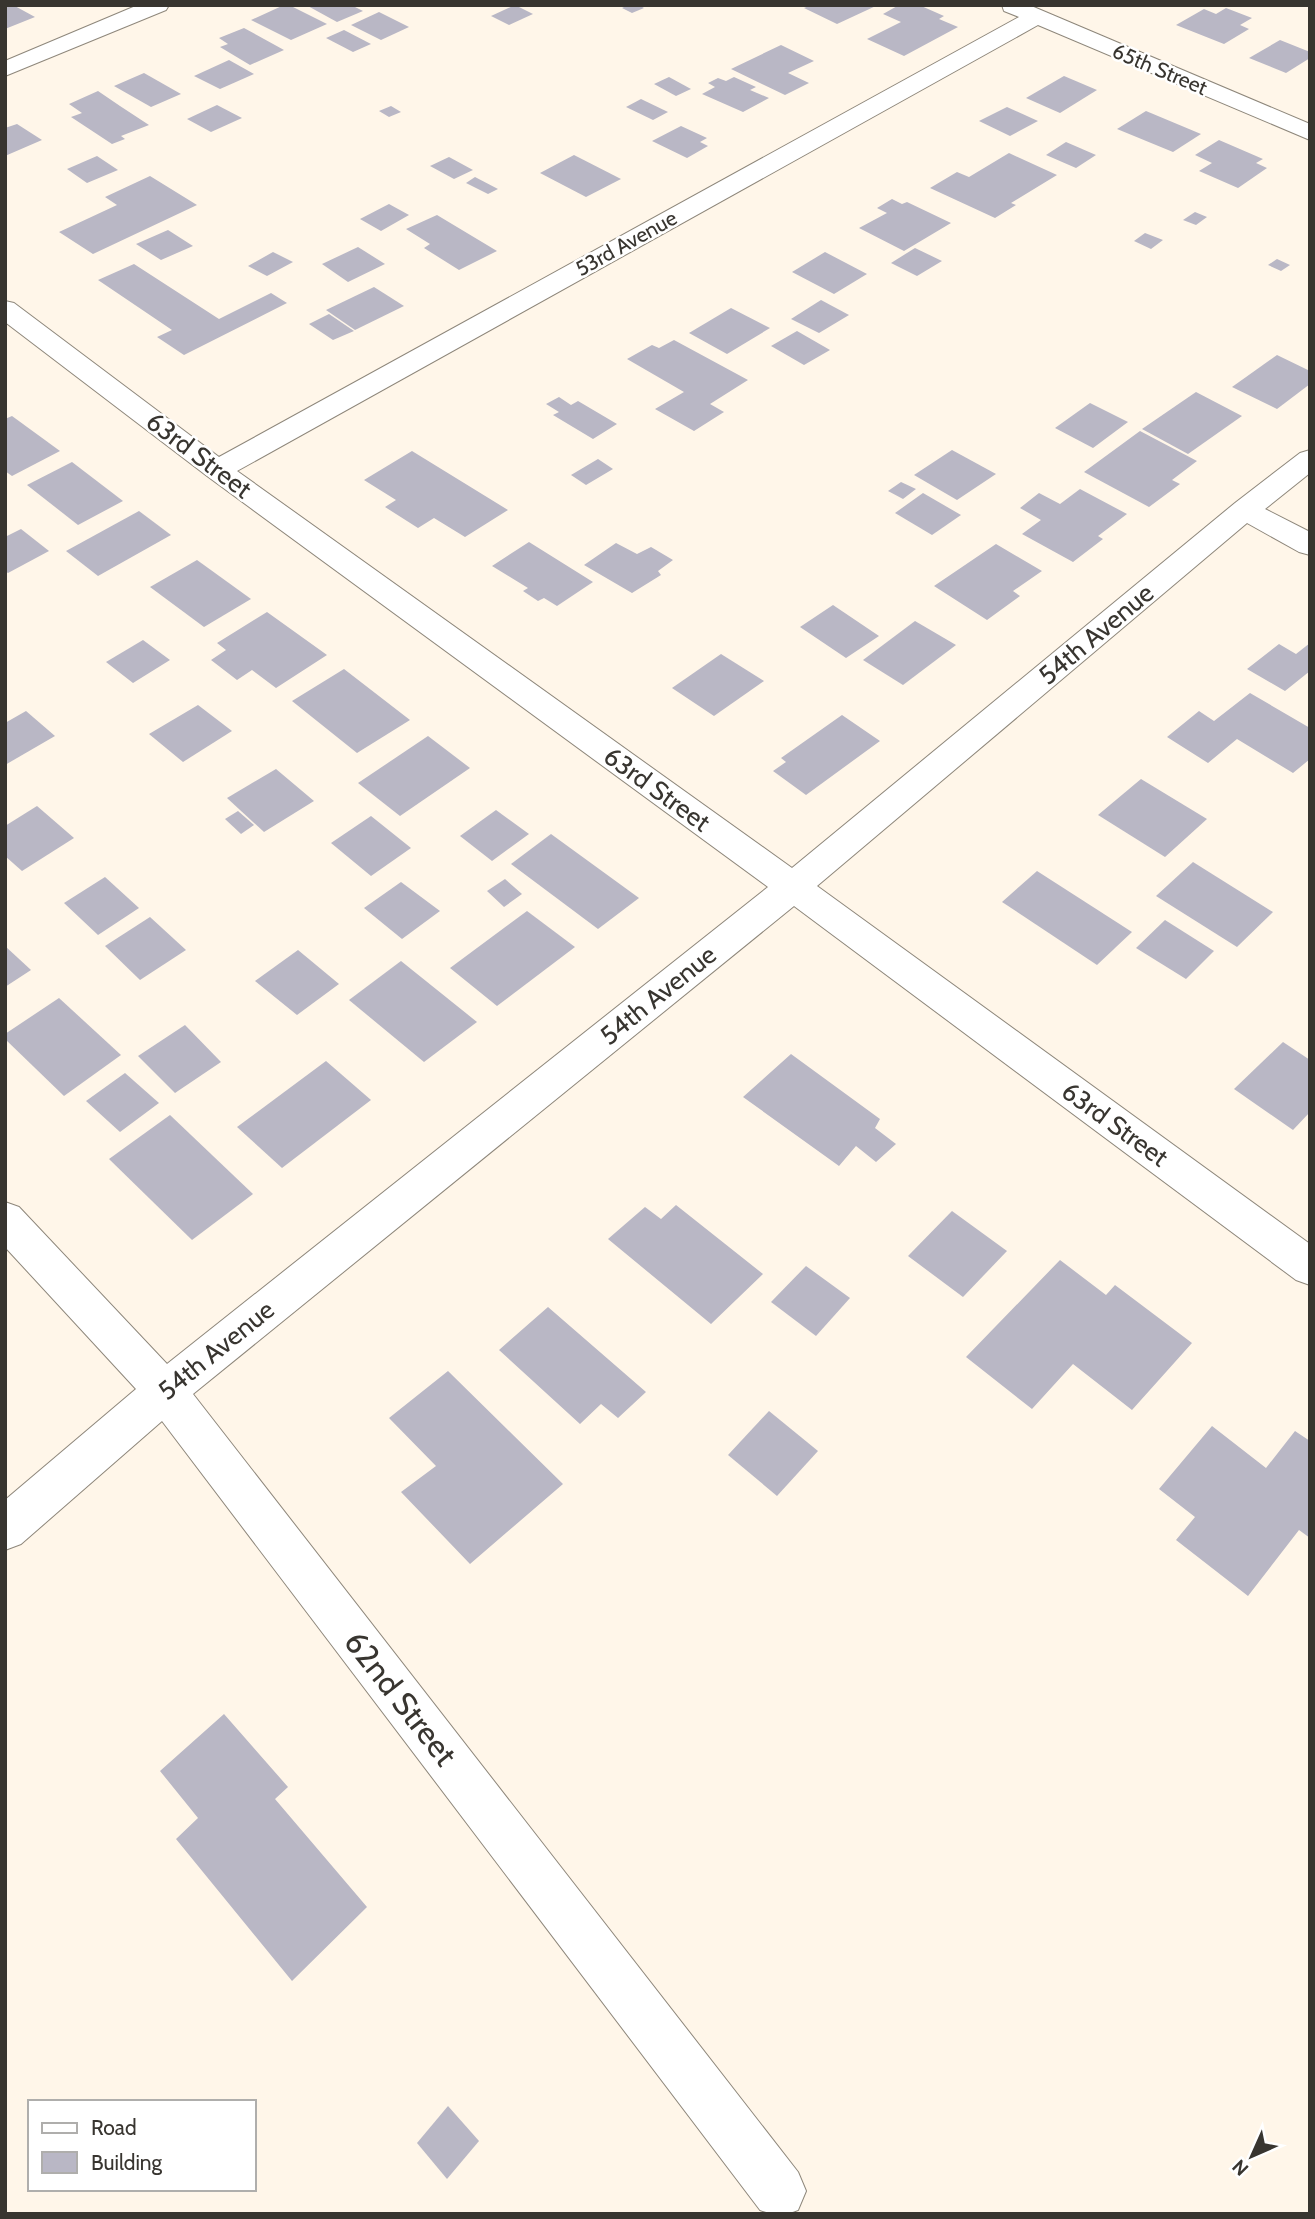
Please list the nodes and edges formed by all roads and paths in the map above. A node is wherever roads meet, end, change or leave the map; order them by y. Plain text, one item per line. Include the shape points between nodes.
1 (158, 5) edge
2 (1010, 5) edge
3 (1036, 17) junction
4 (5, 69) edge
5 (1310, 133) edge
6 (5, 309) edge
7 (1310, 460) edge
8 (217, 470) junction
9 (1244, 510) junction
10 (1310, 545) edge
11 (793, 887) junction
12 (5, 1219) edge
13 (1310, 1267) edge
14 (165, 1391) junction
15 (5, 1529) edge
16 (779, 2191) dead end

1 - 4 street
2 - 3 street, 65th Street
3 - 5 street, 65th Street
3 - 8 street, 53rd Avenue
6 - 8 street, 63rd Street
7 - 9 street, 54th Avenue
8 - 11 street, 63rd Street
9 - 10 street
9 - 11 street, 54th Avenue
11 - 13 street, 63rd Street
11 - 14 street, 54th Avenue
12 - 14 street, 62nd Street
14 - 15 street, 54th Avenue
14 - 16 street, 62nd Street

